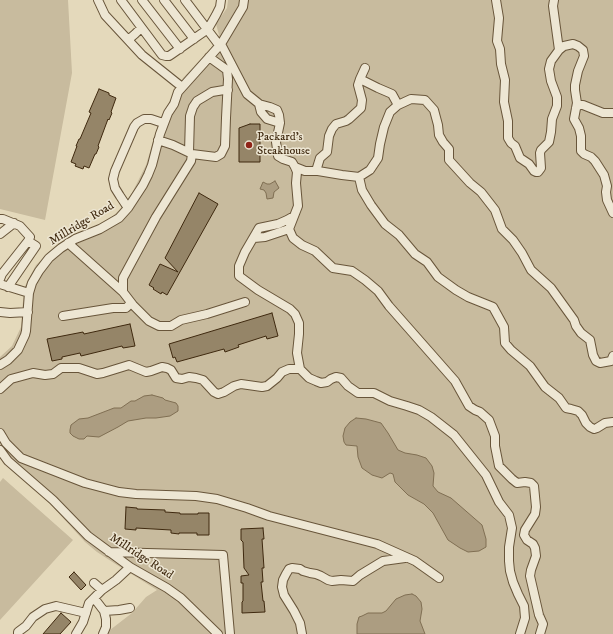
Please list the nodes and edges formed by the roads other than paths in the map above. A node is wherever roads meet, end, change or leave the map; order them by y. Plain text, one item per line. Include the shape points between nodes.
1 (98, 0) edge
2 (120, 0) edge
3 (142, 0) edge
4 (164, 0) edge
5 (185, 0) edge
6 (214, 0) edge
7 (244, 0) edge
8 (496, 0) edge
9 (554, 0) edge
10 (221, 4) edge
11 (141, 28) junction
12 (208, 29) junction
13 (194, 39) junction
14 (128, 40) junction
15 (220, 44) junction
16 (180, 49) junction
17 (559, 50) junction
18 (209, 57) junction
19 (365, 68) dead end
20 (360, 79) junction
21 (182, 87) junction
22 (228, 90) junction
23 (259, 104) junction
24 (398, 105) junction
25 (576, 108) junction
26 (269, 112) dead end
27 (613, 113) edge
28 (164, 124) junction
29 (280, 124) junction
30 (158, 140) junction
31 (191, 153) junction
32 (295, 167) junction
33 (316, 171) junction
34 (359, 177) junction
35 (128, 208) junction
36 (613, 213) edge
37 (294, 216) junction
38 (0, 219) edge
39 (14, 223) junction
40 (289, 229) junction
41 (0, 234) edge
42 (254, 238) junction
43 (28, 241) junction
44 (68, 243) junction
45 (0, 279) edge
46 (4, 286) edge
47 (123, 292) junction
48 (29, 293) junction
49 (245, 302) dead end
50 (131, 303) junction
51 (0, 312) edge
52 (28, 312) junction
53 (62, 316) dead end
54 (613, 356) edge
55 (0, 365) edge
56 (300, 369) junction
57 (0, 389) edge
58 (613, 422) edge
59 (0, 434) edge
60 (1, 455) edge
61 (109, 552) junction
62 (406, 558) junction
63 (130, 567) junction
64 (439, 578) dead end
65 (94, 583) dead end
66 (102, 590) junction
67 (94, 598) junction
68 (130, 608) dead end
69 (104, 611) junction
70 (86, 613) junction
71 (18, 634) edge
72 (76, 634) edge
73 (103, 634) edge
74 (218, 634) edge
75 (230, 634) edge
76 (302, 634) edge
77 (520, 634) edge
78 (540, 634) edge

1 - 14 street via 105,15
2 - 11 street
3 - 16 street
4 - 13 street
5 - 12 street
6 - 10 street
7 - 15 street, Millridge Road via 243,7
8 - 17 street via 499,18 497,41 505,80 504,102 508,138 520,158 536,172 541,168 540,153 549,142 552,119 558,106 549,68
9 - 17 street
10 - 12 street
11 - 14 street
11 - 16 street via 162,55 169,56
12 - 13 street
12 - 15 street
13 - 16 street
14 - 21 street via 142,55
15 - 18 street, Millridge Road
15 - 23 street via 247,94
17 - 25 street via 573,44 583,50 584,56 579,66 575,90
18 - 21 street, Millridge Road
18 - 22 street via 226,70
19 - 20 street
20 - 24 street via 392,94
20 - 33 street via 358,85 362,100 361,108 332,129 327,152 320,158
21 - 28 street, Millridge Road
22 - 31 street via 212,92 197,101 193,107 190,116
22 - 31 street via 225,146 221,154 216,157
23 - 26 street
23 - 29 street via 261,112 268,119
23 - 29 street via 277,110
24 - 34 street via 390,112 384,127 378,158 370,170
24 - 54 street via 411,99 425,100 434,110 439,135 449,149 449,160 495,210 502,229 513,240 531,270 552,288 581,333 590,340 596,361 611,361
25 - 27 street via 583,105 603,113
25 - 36 street via 574,119 581,136 581,151 595,161 604,175 607,200
28 - 30 street, Millridge Road
28 - 35 street via 151,119 137,123 115,171 115,188
29 - 32 street via 276,142 278,156 292,162
30 - 31 street
30 - 35 street, Millridge Road via 148,175
31 - 47 street via 191,161 156,217 123,278
32 - 33 street via 305,171
32 - 37 street via 298,206
33 - 34 street
34 - 58 street via 362,190 385,224 399,235 415,254 427,262 438,277 468,297 493,307 504,327 504,343 530,366 545,387 559,398 566,408 582,415 586,423 594,429
35 - 44 street, Millridge Road via 119,218
37 - 40 street
37 - 42 street via 278,224 259,228
38 - 39 street
39 - 41 street
39 - 43 street via 25,230 30,237
40 - 42 street
40 - 78 street via 293,238 315,251 333,268 352,271 378,292 455,381 469,406 489,420 495,436 499,466 517,483 531,483 534,486 535,514 524,530 524,535 536,548 530,576 543,624
42 - 56 street via 239,266 239,276 295,314 299,323 297,353
43 - 45 street
43 - 46 street via 36,246
44 - 47 street
44 - 48 street, Millridge Road via 44,264
46 - 48 street
47 - 50 street
48 - 52 street, Millridge Road
49 - 50 street via 181,320 171,326 159,326 149,321
50 - 53 street via 126,308
51 - 52 street
52 - 55 street, Millridge Road via 22,343 12,357
56 - 57 street via 282,372 268,386 241,384 218,394 203,380 176,378 167,368 146,372 129,366 97,374 79,368 61,368 53,374 33,373 11,379
56 - 77 street via 316,381 326,382 336,377 341,378 358,393 374,393 419,410 454,435 462,444 486,476 508,515 512,528 508,561 513,582 524,606 525,618
59 - 62 street via 21,458 85,483 119,492 217,499 269,516 377,544
60 - 61 street, Millridge Road via 53,500 88,536
61 - 63 street, Millridge Road
61 - 75 street via 223,555
62 - 64 street via 415,561
62 - 76 street via 383,561 353,581 332,581 300,569 289,569 282,587 300,623
63 - 66 street
63 - 74 street, Millridge Road via 181,598
65 - 66 street
66 - 67 street
67 - 69 street
67 - 70 street via 89,603
68 - 69 street
69 - 73 street via 106,627
70 - 71 street via 56,606 45,609 33,617
70 - 72 street

